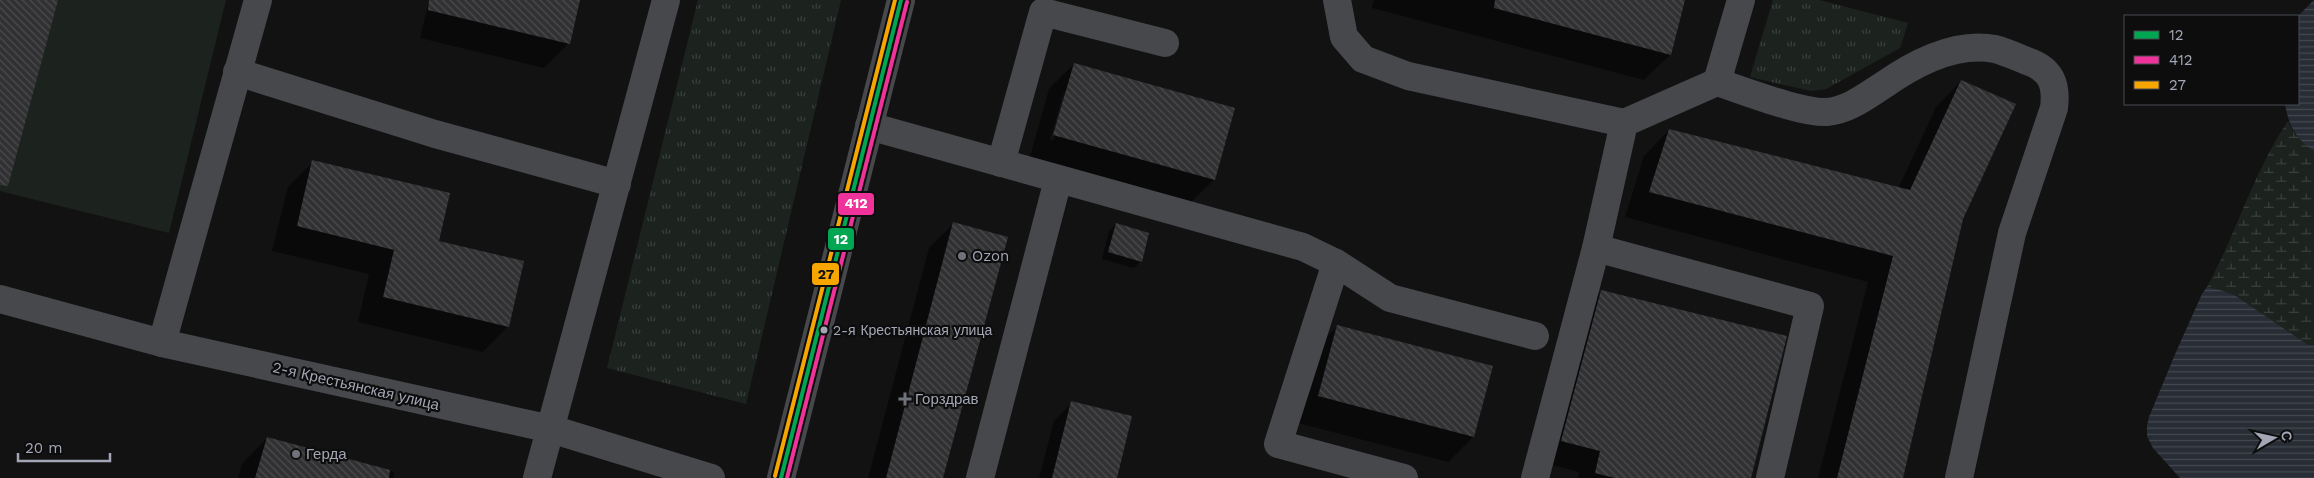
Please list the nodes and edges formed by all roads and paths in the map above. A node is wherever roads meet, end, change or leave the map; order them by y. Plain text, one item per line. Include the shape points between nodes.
1 (258, 0) edge
2 (666, 0) edge
3 (901, 0) edge
4 (1337, 0) edge
5 (1740, 0) edge
6 (1166, 43) dead end
7 (238, 72) junction
8 (1717, 82) junction
9 (1624, 123) junction
10 (869, 126) junction
11 (1001, 163) junction
12 (1058, 180) junction
13 (617, 184) junction
14 (1596, 248) junction
15 (1336, 263) junction
16 (0, 299) edge
17 (1535, 336) dead end
18 (162, 343) junction
19 (551, 430) junction
20 (537, 478) edge
21 (711, 478) edge
22 (781, 478) edge
23 (980, 478) edge
24 (1404, 478) edge
25 (1535, 478) edge
26 (1770, 478) edge
27 (1959, 478) edge

1 - 7 street
2 - 13 street
3 - 10 street
4 - 9 street via 1344,37 1363,59 1408,76
5 - 8 street
6 - 11 street via 1043,12
7 - 13 street via 436,134
7 - 18 street
8 - 9 street
8 - 27 street via 1808,110 1827,112 1858,102 1930,58 1981,48 2038,64 2052,79 2054,108 2012,233
9 - 14 street
10 - 11 street
10 - 22 street
11 - 12 street
12 - 15 street via 1303,247
12 - 23 street
13 - 19 street
14 - 25 street
14 - 26 street via 1810,306
15 - 17 street via 1390,298
15 - 24 street via 1278,444
16 - 18 street, 2-я Крестьянская улица
18 - 19 street, 2-я Крестьянская улица
19 - 20 street
19 - 21 street, 2-я Крестьянская улица

